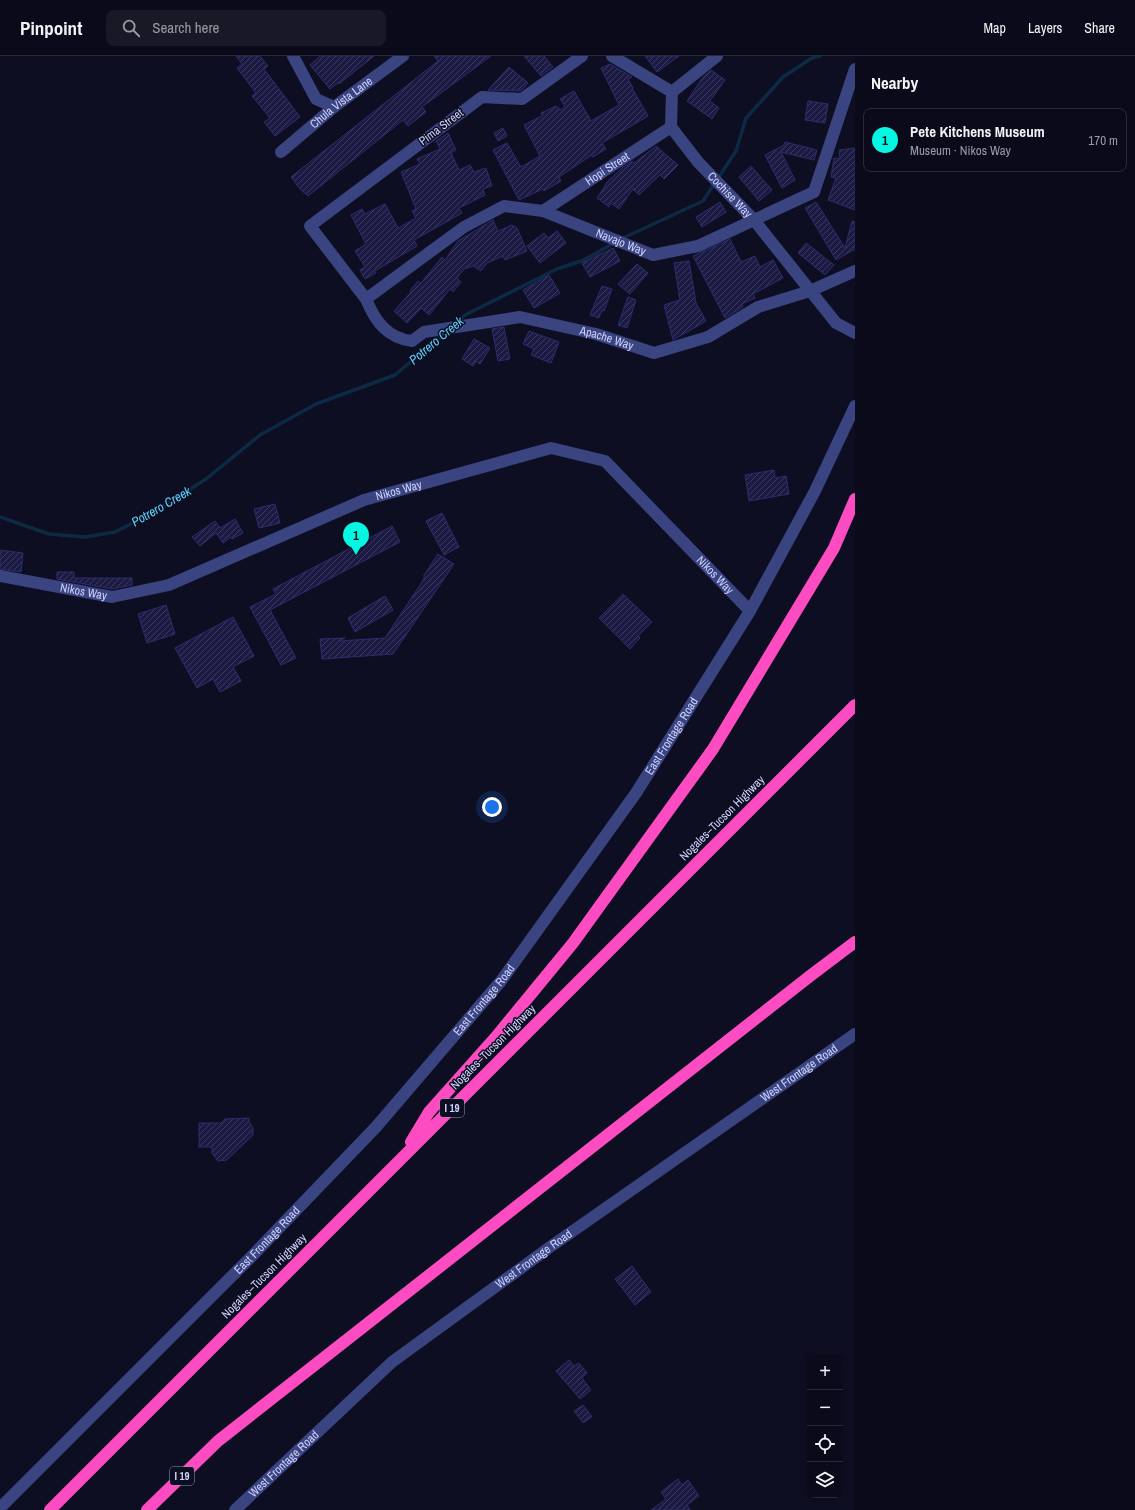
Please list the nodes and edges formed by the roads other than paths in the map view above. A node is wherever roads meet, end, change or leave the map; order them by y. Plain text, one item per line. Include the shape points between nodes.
1 (293, 56) edge
2 (403, 56) edge
3 (582, 56) edge
4 (612, 56) edge
5 (717, 56) edge
6 (855, 69) edge
7 (672, 92) junction
8 (334, 107) junction
9 (671, 127) junction
10 (281, 152) dead end
11 (543, 211) junction
12 (754, 220) junction
13 (310, 226) joint
14 (855, 270) edge
15 (810, 291) junction
16 (366, 299) junction
17 (855, 334) edge
18 (855, 406) edge
19 (855, 498) edge
20 (0, 576) edge
21 (750, 610) junction
22 (855, 705) edge
23 (855, 937) edge
24 (855, 942) edge
25 (810, 976) junction
26 (855, 1034) edge
27 (401, 1159) junction
28 (0, 1508) edge
29 (50, 1510) edge
30 (147, 1510) edge
31 (235, 1510) edge

1 - 8 street via 316,99
2 - 8 street, Chula Vista Lane
3 - 13 street, Pima Street via 522,99 482,97
4 - 7 street
5 - 7 street
6 - 12 street, Navajo Way via 814,192
7 - 9 street
8 - 10 street, Chula Vista Lane
9 - 11 street, Hopi Street
9 - 12 street, Cochise Way via 698,162
11 - 12 street, Navajo Way via 653,255 698,246
11 - 16 street, Navajo Way via 504,206 464,227
12 - 15 street, Cochise Way
13 - 16 street, Apache Way
14 - 15 street, Apache Way
15 - 16 street, Apache Way via 758,307 708,337 654,352 596,334 520,317 424,332 412,341 400,339 387,332
15 - 17 street, Cochise Way via 836,323
18 - 21 street, East Frontage Road via 815,491
19 - 27 highway via 834,548 713,749 573,943 495,1038 429,1112
20 - 21 street, Nikos Way via 112,597 169,585 364,500 551,448 605,461
21 - 28 street, East Frontage Road via 636,793 501,981 371,1133
22 - 27 highway, Nogales–Tucson Highway / I 19
23 - 25 highway
24 - 25 highway, I 19
25 - 30 highway, I 19 via 218,1441
26 - 31 street, West Frontage Road via 550,1247 392,1362
27 - 29 highway, Nogales–Tucson Highway / I 19

